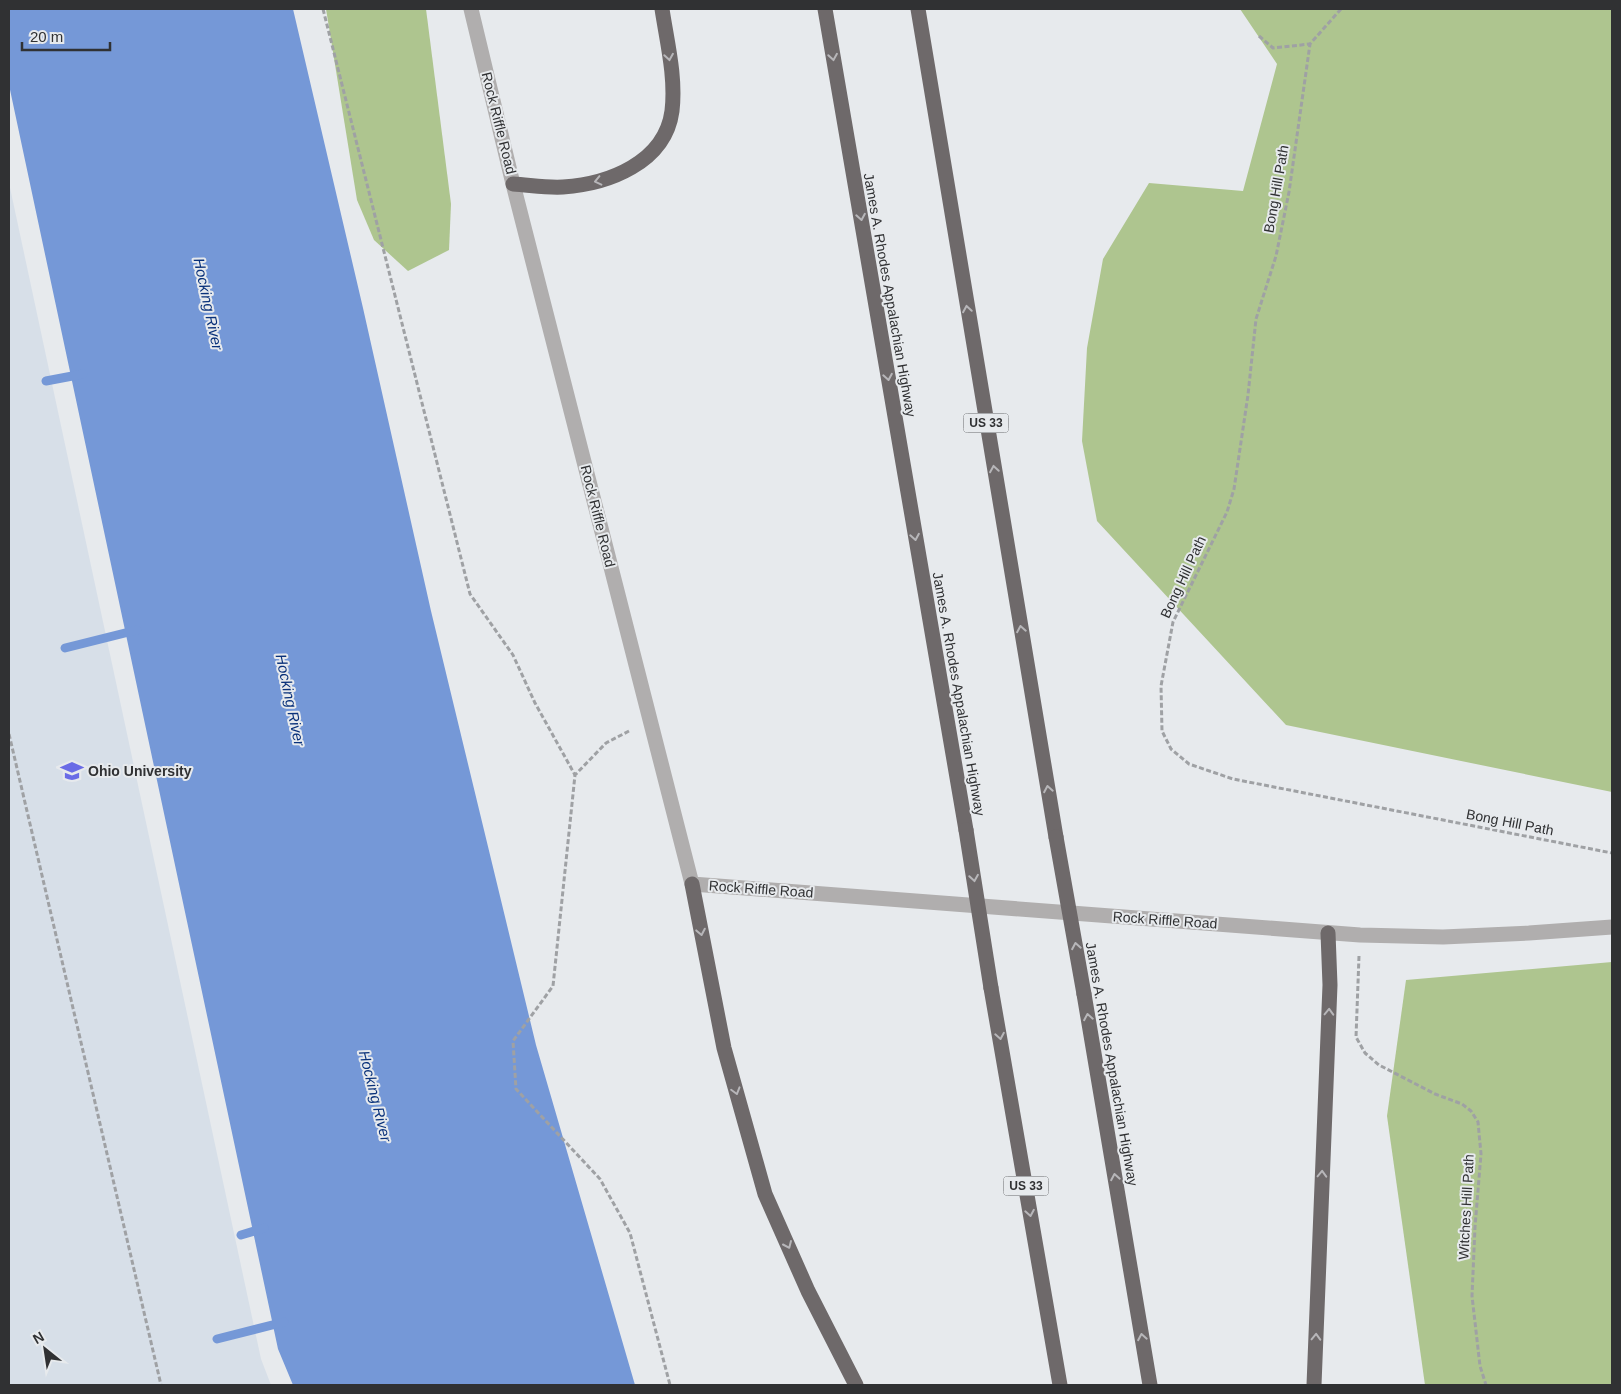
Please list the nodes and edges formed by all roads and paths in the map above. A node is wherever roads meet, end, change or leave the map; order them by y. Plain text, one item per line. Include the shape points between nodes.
1 (323, 9) edge
2 (471, 9) edge
3 (662, 9) edge
4 (826, 9) edge
5 (918, 9) edge
6 (1341, 9) edge
7 (1259, 36) dead end
8 (1310, 44) junction
9 (513, 184) junction
10 (650, 721) junction
11 (9, 734) edge
12 (575, 775) junction
13 (1612, 853) edge
14 (692, 884) junction
15 (1612, 927) edge
16 (1328, 933) junction
17 (1358, 977) dead end
18 (161, 1385) edge
19 (670, 1385) edge
20 (856, 1385) edge
21 (1060, 1385) edge
22 (1150, 1385) edge
23 (1314, 1385) edge
24 (1486, 1385) edge

1 - 12 path via 470,594 513,655
2 - 9 street, Rock Riffle Road
3 -> 9 highway via 673,97 672,113 657,147 627,171 607,179 563,187
4 -> 21 highway, James A. Rhodes Appalachian Highway / US 33, bridge
22 -> 5 highway, James A. Rhodes Appalachian Highway / US 33, bridge
6 - 8 path
7 - 8 path via 1273,48
8 - 13 path, Bong Hill Path via 1289,192 1276,256 1256,319 1234,489 1227,512 1173,622 1161,686 1162,731 1171,749 1189,764 1233,779
9 - 10 street, Rock Riffle Road
10 - 12 path via 606,743
10 - 14 street, Rock Riffle Road
11 - 18 path
12 - 19 path via 553,986 513,1041 516,1089 600,1178 630,1233
14 - 16 street, Rock Riffle Road
14 -> 20 highway via 724,1048 766,1194 808,1290
15 - 16 street, Rock Riffle Road via 1443,937
23 -> 16 highway via 1330,985
17 - 24 path, Witches Hill Path via 1356,1037 1365,1053 1378,1065 1462,1104 1478,1122 1482,1154 1472,1296 1480,1366

